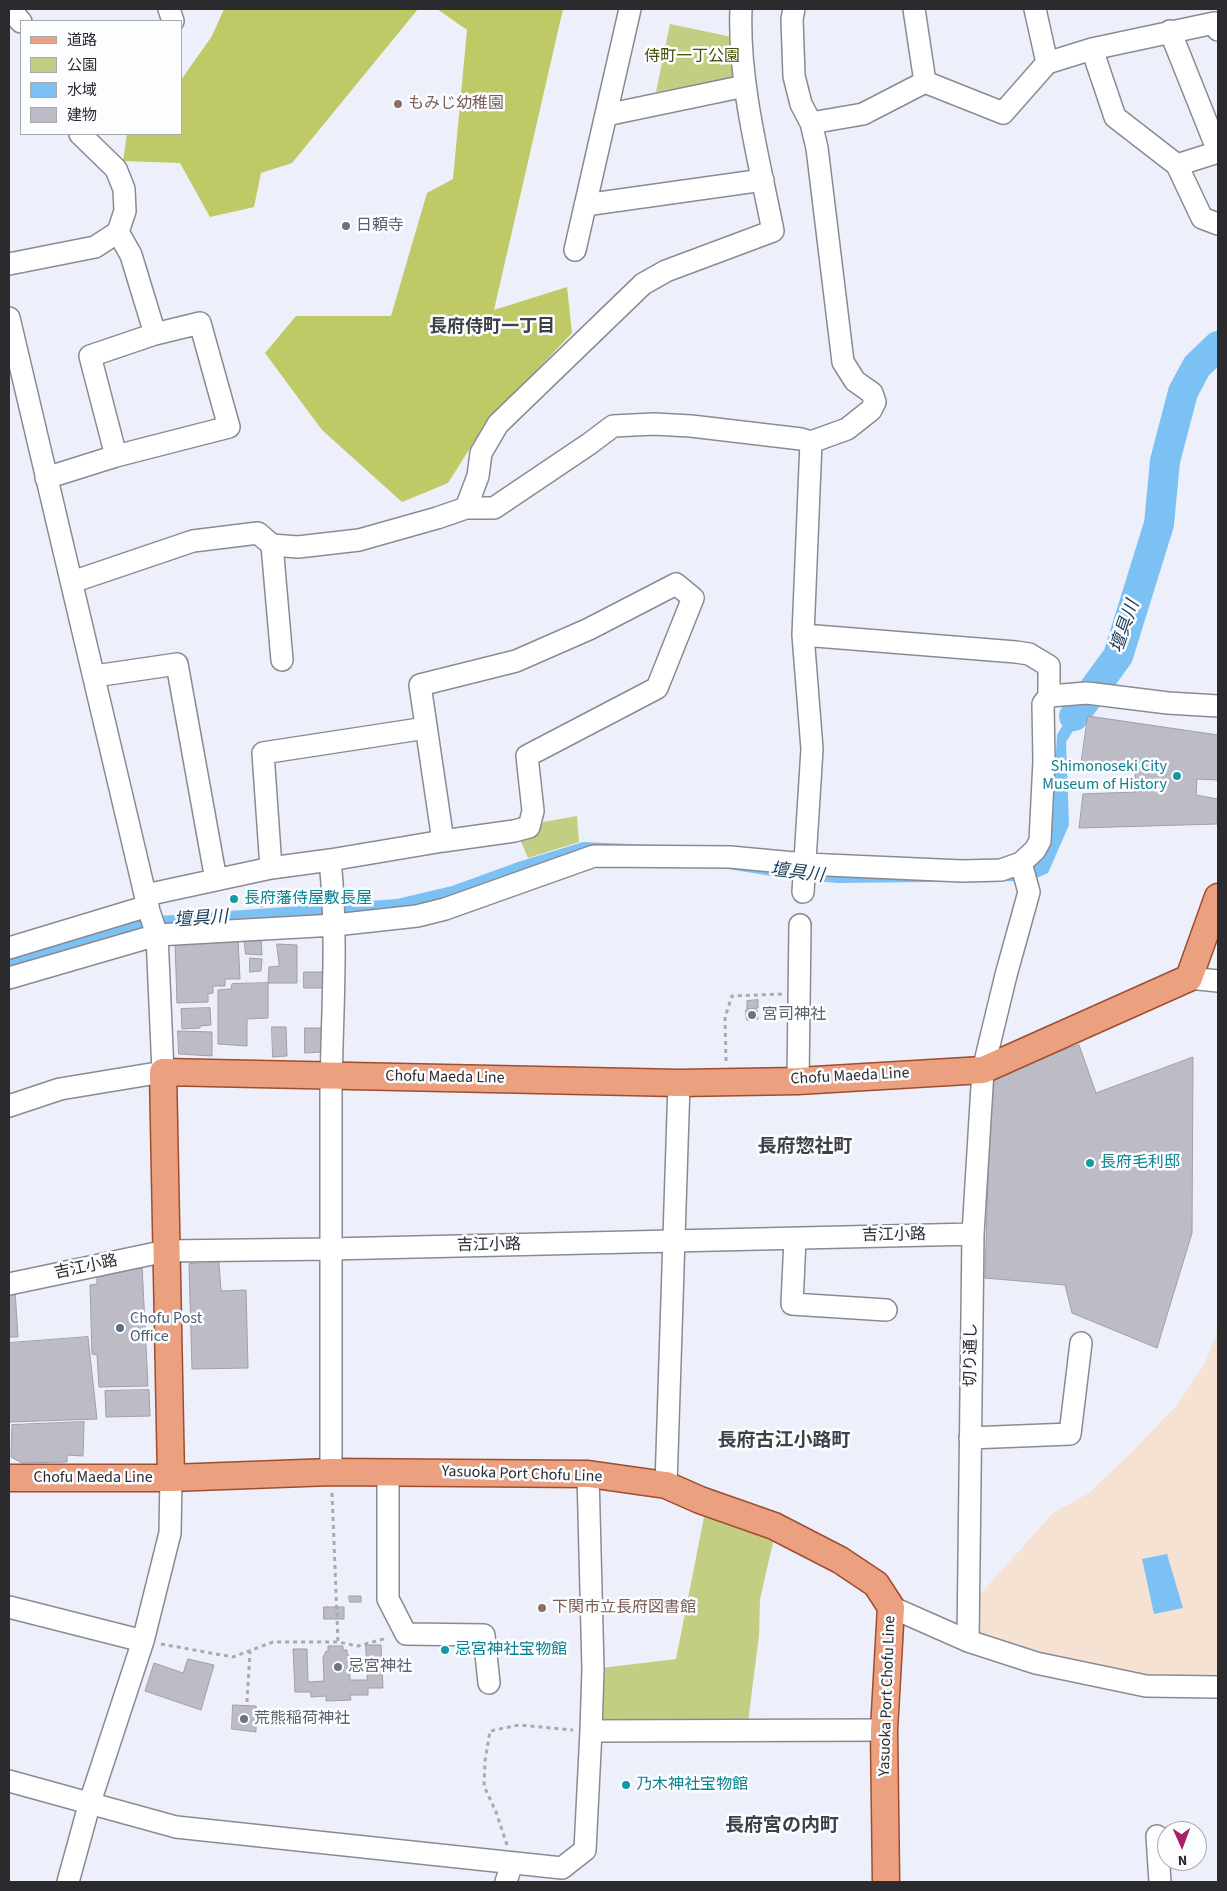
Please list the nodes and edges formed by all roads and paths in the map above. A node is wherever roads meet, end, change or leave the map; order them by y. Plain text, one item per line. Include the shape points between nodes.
1 (10, 9) edge
2 (28, 9) edge
3 (630, 9) edge
4 (741, 9) edge
5 (794, 9) edge
6 (914, 9) edge
7 (1035, 9) edge
8 (20, 20) edge
9 (22, 20) edge
10 (1218, 30) edge
11 (1170, 31) junction
12 (1092, 49) junction
13 (1047, 63) junction
14 (925, 82) junction
15 (745, 86) junction
16 (606, 115) junction
17 (811, 123) junction
18 (81, 135) edge
19 (1218, 151) edge
20 (1177, 165) junction
21 (763, 180) junction
22 (585, 205) junction
23 (1218, 224) edge
24 (118, 232) junction
25 (575, 250) dead end
26 (9, 264) edge
27 (9, 318) edge
28 (155, 334) junction
29 (811, 442) junction
30 (116, 456) junction
31 (46, 478) junction
32 (466, 508) junction
33 (272, 545) junction
34 (72, 582) junction
35 (803, 635) junction
36 (282, 660) dead end
37 (95, 676) junction
38 (1049, 696) junction
39 (1218, 706) edge
40 (426, 728) junction
41 (443, 840) junction
42 (330, 860) junction
43 (1021, 863) junction
44 (271, 868) junction
45 (804, 877) junction
46 (216, 880) junction
47 (1218, 897) edge
48 (335, 915) junction
49 (151, 916) junction
50 (800, 925) dead end
51 (9, 948) edge
52 (9, 978) edge
53 (1189, 978) junction
54 (1218, 981) edge
55 (798, 993) junction
56 (983, 1070) junction
57 (163, 1072) junction
58 (331, 1076) junction
59 (798, 1080) junction
60 (726, 1082) junction
61 (679, 1083) junction
62 (9, 1106) edge
63 (973, 1234) junction
64 (795, 1239) junction
65 (673, 1242) junction
66 (330, 1249) junction
67 (166, 1251) junction
68 (9, 1284) edge
69 (886, 1310) dead end
70 (1081, 1343) dead end
71 (970, 1438) junction
72 (331, 1472) junction
73 (388, 1472) junction
74 (588, 1474) junction
75 (9, 1478) edge
76 (171, 1478) junction
77 (666, 1485) junction
78 (890, 1606) junction
79 (9, 1607) edge
80 (406, 1634) junction
81 (968, 1640) junction
82 (144, 1641) junction
83 (338, 1642) junction
84 (250, 1651) junction
85 (489, 1683) dead end
86 (1218, 1687) edge
87 (246, 1702) dead end
88 (884, 1730) junction
89 (591, 1732) junction
90 (9, 1781) edge
91 (90, 1802) junction
92 (509, 1872) edge
93 (68, 1882) edge
94 (886, 1882) edge

1 - 8 street
2 - 9 street
3 - 16 street
4 - 15 street via 739,38
5 - 17 street via 794,76 801,104
6 - 14 street
7 - 13 street
10 - 11 street via 1214,22
11 - 12 street
11 - 19 street
12 - 13 street
12 - 20 street via 1115,118
13 - 14 street via 1003,113
14 - 17 street via 863,114
15 - 16 street
15 - 21 street
16 - 22 street
17 - 29 street via 817,148 843,362 855,381 872,393 875,402 871,410 847,429
18 - 24 street via 116,169 124,189 125,211
19 - 20 street
20 - 23 street via 1202,218
21 - 22 street
21 - 32 street via 774,231 666,271 643,284 498,424 482,453 478,476
22 - 25 street
24 - 26 street via 95,247
24 - 28 street via 132,255
27 - 31 street
28 - 30 street via 90,356
28 - 30 street via 200,322 229,427
29 - 32 street via 691,426 613,426 494,508
29 - 35 street
30 - 31 street
31 - 34 street
32 - 33 street via 359,540 298,547
33 - 34 street via 258,533 193,541
33 - 36 street
34 - 37 street
35 - 38 street via 1029,654 1049,666
35 - 45 street via 812,749
37 - 46 street via 177,664
37 - 49 street
38 - 39 street via 1087,693
38 - 43 street via 1043,704 1040,841
40 - 41 street
40 - 41 street via 420,685 516,662 676,584 693,598 657,688 527,756 533,811 530,827
40 - 44 street via 263,753
41 - 42 street
42 - 44 street
42 - 48 street
43 - 45 street via 1001,870
43 - 56 street, 切り通し via 1029,892
44 - 46 street
45 - 48 street via 719,857 594,856 417,916
46 - 49 street
47 - 53 main road
48 - 49 street
48 - 58 street
49 - 51 street
49 - 52 street
49 - 57 street
50 - 55 street
53 - 54 street
53 - 56 main road, Chofu Maeda Line
55 - 59 street
55 - 60 path via 732,996 725,1017
56 - 59 main road, Chofu Maeda Line
56 - 63 street, 切り通し
57 - 58 main road, Chofu Maeda Line
57 - 62 street via 60,1089
57 - 67 main road, Chofu Maeda Line
58 - 61 main road, Chofu Maeda Line
58 - 66 street
59 - 60 main road, Chofu Maeda Line
60 - 61 main road, Chofu Maeda Line
61 - 65 street
63 - 64 street, 吉江小路
63 - 71 street, 切り通し
64 - 65 street, 吉江小路
64 - 69 street via 792,1304
65 - 66 street, 吉江小路
65 - 77 street
66 - 67 street, 吉江小路
66 - 72 street
67 - 68 street, 吉江小路
67 - 76 main road, Chofu Maeda Line
70 - 71 street via 1070,1434
71 - 81 street, 切り通し
72 - 73 main road, Yasuoka Port Chofu Line
72 - 76 main road, Yasuoka Port Chofu Line
72 - 83 path
73 - 74 main road, Yasuoka Port Chofu Line
73 - 80 street via 388,1599
74 - 77 main road, Yasuoka Port Chofu Line
74 - 89 street
75 - 76 main road, Chofu Maeda Line
76 - 82 street via 170,1533
77 - 78 main road, Yasuoka Port Chofu Line via 774,1526 840,1560 876,1584
78 - 81 street
78 - 88 main road, Yasuoka Port Chofu Line
79 - 82 street
80 - 83 path via 358,1646
80 - 85 street via 484,1636
81 - 86 street via 1036,1663 1146,1686
82 - 84 path via 233,1657
82 - 91 street
83 - 84 path via 273,1642
84 - 87 path
88 - 89 street
88 - 94 main road, Yasuoka Port Chofu Line
89 - 92 street via 585,1850 562,1868
89 - 92 path via 519,1725 490,1731 484,1761 484,1786 496,1812
90 - 91 street
91 - 92 street via 176,1827
91 - 93 street

